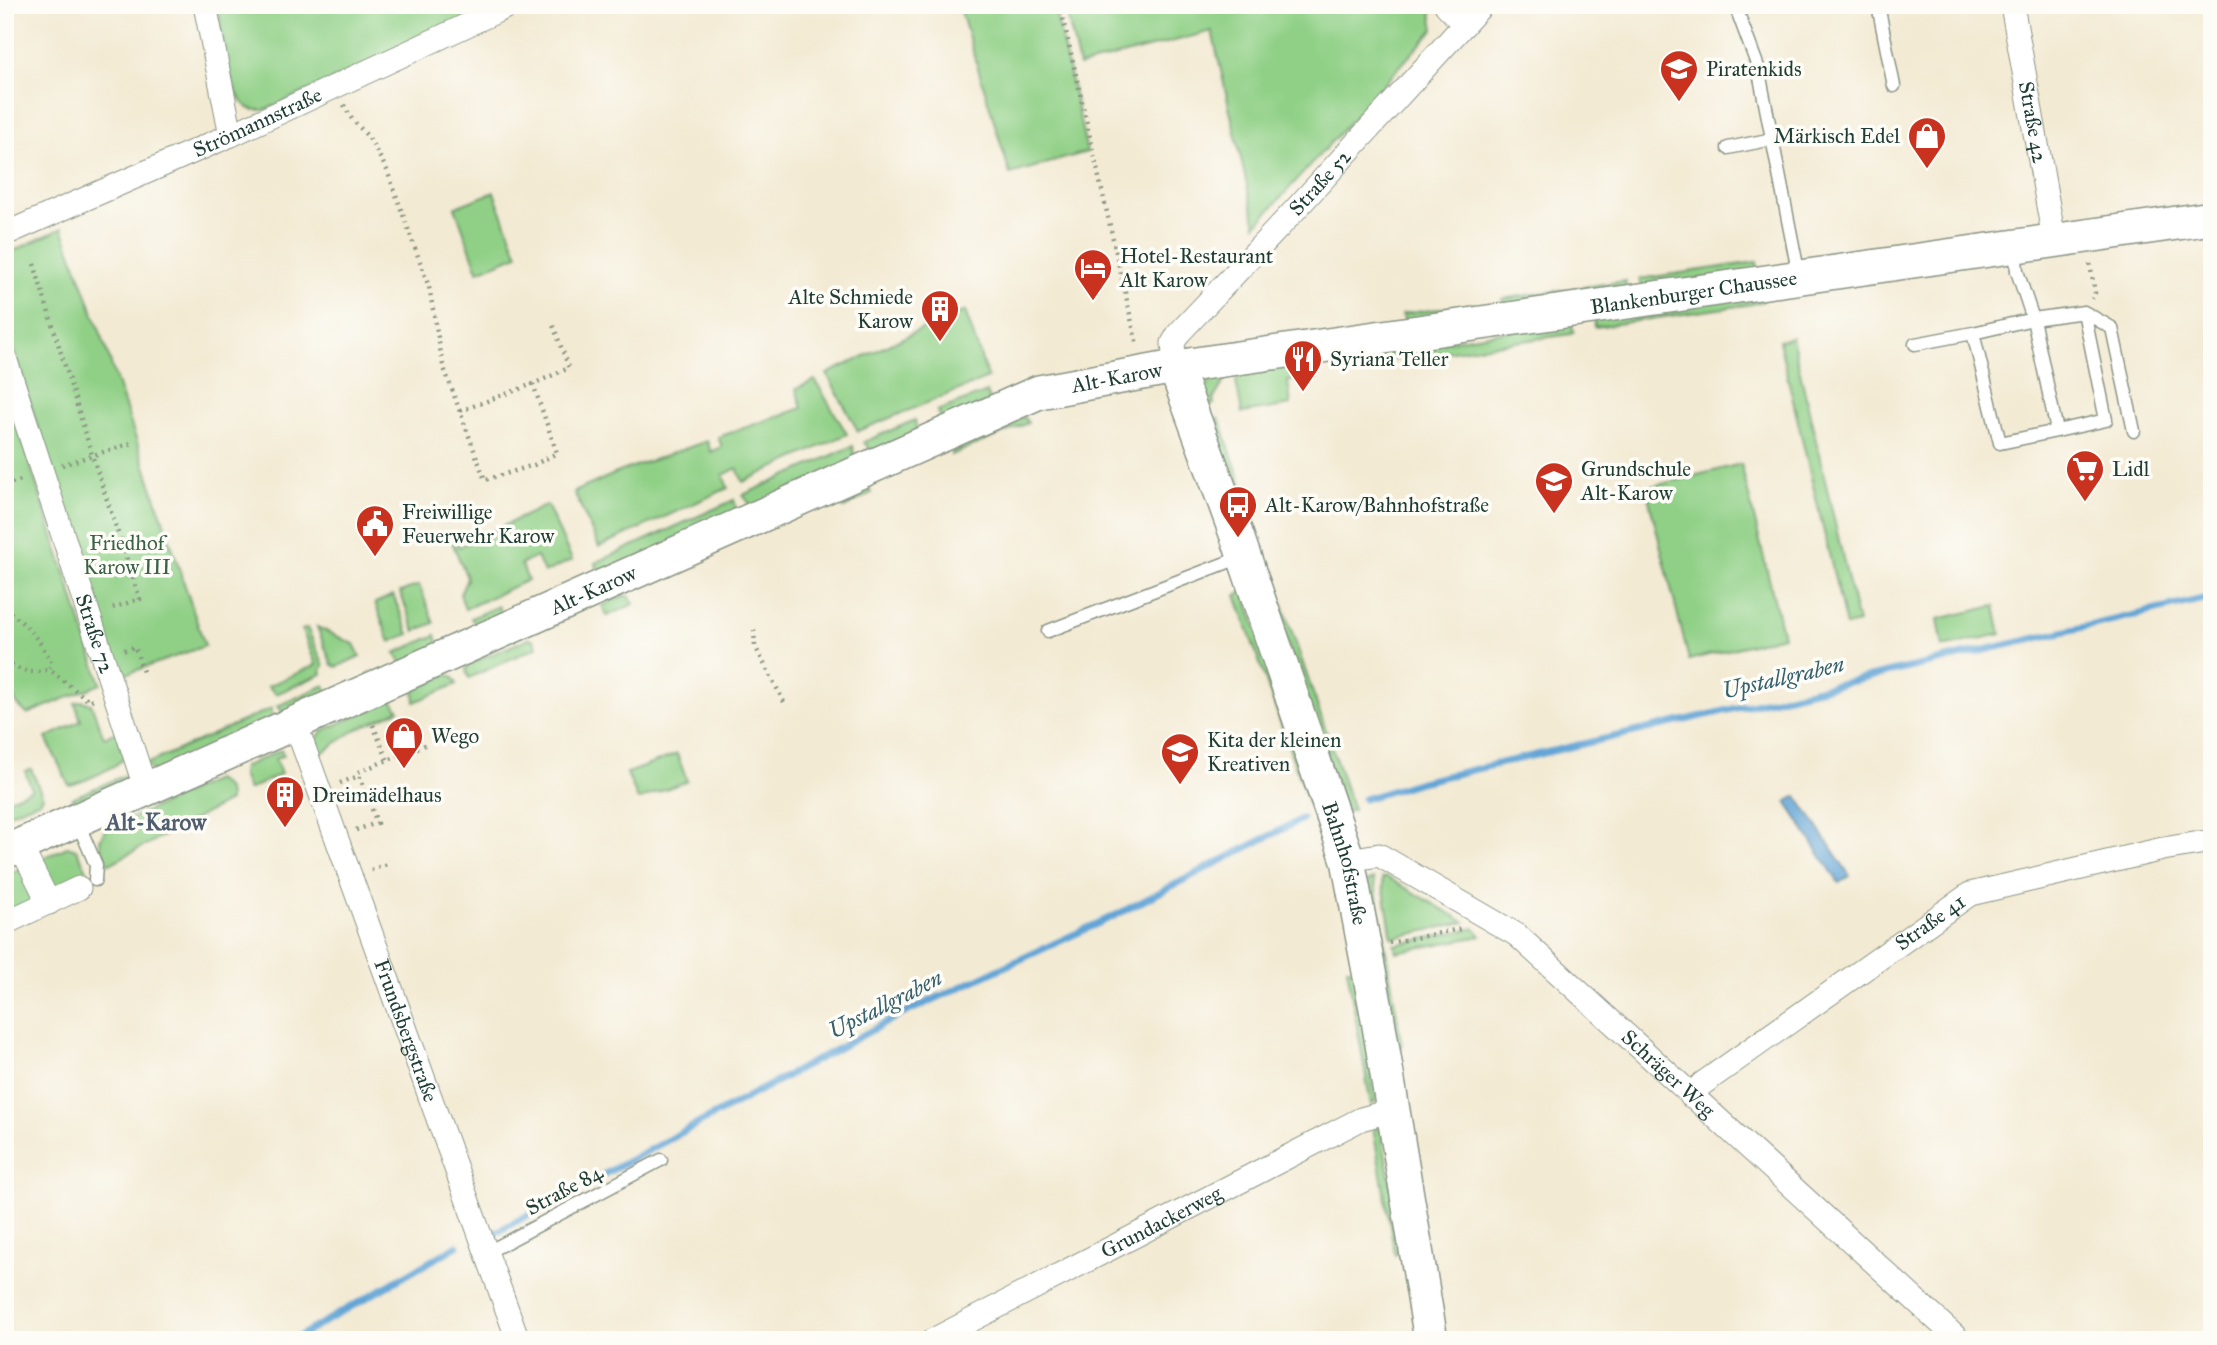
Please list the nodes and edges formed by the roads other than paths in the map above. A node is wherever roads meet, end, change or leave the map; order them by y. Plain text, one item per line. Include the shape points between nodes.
1 (205, 5) edge
2 (510, 5) edge
3 (1446, 5) edge
4 (1482, 5) edge
5 (1735, 5) edge
6 (1878, 5) edge
7 (2012, 5) edge
8 (1464, 25) junction
9 (1894, 86) dead end
10 (231, 135) junction
11 (1773, 139) junction
12 (1727, 148) dead end
13 (2212, 218) edge
14 (5, 234) edge
15 (2054, 239) junction
16 (2015, 245) junction
17 (1799, 276) junction
18 (2084, 312) junction
19 (2032, 319) junction
20 (1973, 333) junction
21 (1915, 345) dead end
22 (5, 358) edge
23 (1175, 367) junction
24 (2057, 431) junction
25 (2134, 431) dead end
26 (1244, 556) junction
27 (1048, 631) dead end
28 (295, 723) junction
29 (146, 790) junction
30 (76, 819) junction
31 (2212, 841) edge
32 (13, 848) edge
33 (1348, 860) junction
34 (87, 884) joint
35 (49, 903) junction
36 (5, 923) edge
37 (1691, 1096) junction
38 (1393, 1110) junction
39 (661, 1160) dead end
40 (486, 1253) junction
41 (518, 1340) edge
42 (933, 1340) edge
43 (1431, 1340) edge
44 (1959, 1340) edge

1 - 10 street
2 - 10 street, Strömannstraße
3 - 8 street
4 - 8 street, Straße 52
5 - 11 lane via 1758,67
6 - 9 lane
7 - 15 street, Straße 42
8 - 23 street, Straße 52 via 1179,333 1173,343
10 - 14 street, Strömannstraße
11 - 12 lane
11 - 17 lane
13 - 15 main road, Blankenburger Chaussee
15 - 16 main road, Blankenburger Chaussee
16 - 17 main road, Blankenburger Chaussee
16 - 19 lane via 2017,271
17 - 23 main road, Blankenburger Chaussee
18 - 19 lane
18 - 24 lane via 2106,420
18 - 25 lane via 2112,328
19 - 20 lane
19 - 24 lane
20 - 21 lane
20 - 24 lane via 2000,443
22 - 29 street, Straße 72
23 - 26 main road, Bahnhofstraße
23 - 28 main road, Alt-Karow via 1039,392
26 - 27 lane
26 - 33 main road, Bahnhofstraße
28 - 29 main road, Alt-Karow
28 - 40 street, Frundsbergstraße
29 - 30 main road, Alt-Karow
30 - 32 main road, Alt-Karow
30 - 34 lane via 96,864
31 - 37 street, Straße 41 via 1970,894
32 - 35 street, Alt-Karow
33 - 37 street, Schräger Weg via 1379,855 1517,935
33 - 38 main road, Bahnhofstraße
34 - 35 street
35 - 36 street
37 - 44 street, Schräger Weg
38 - 42 street, Grundackerweg via 1361,1119
38 - 43 main road, Bahnhofstraße
39 - 40 lane, Straße 84
40 - 41 street, Frundsbergstraße

